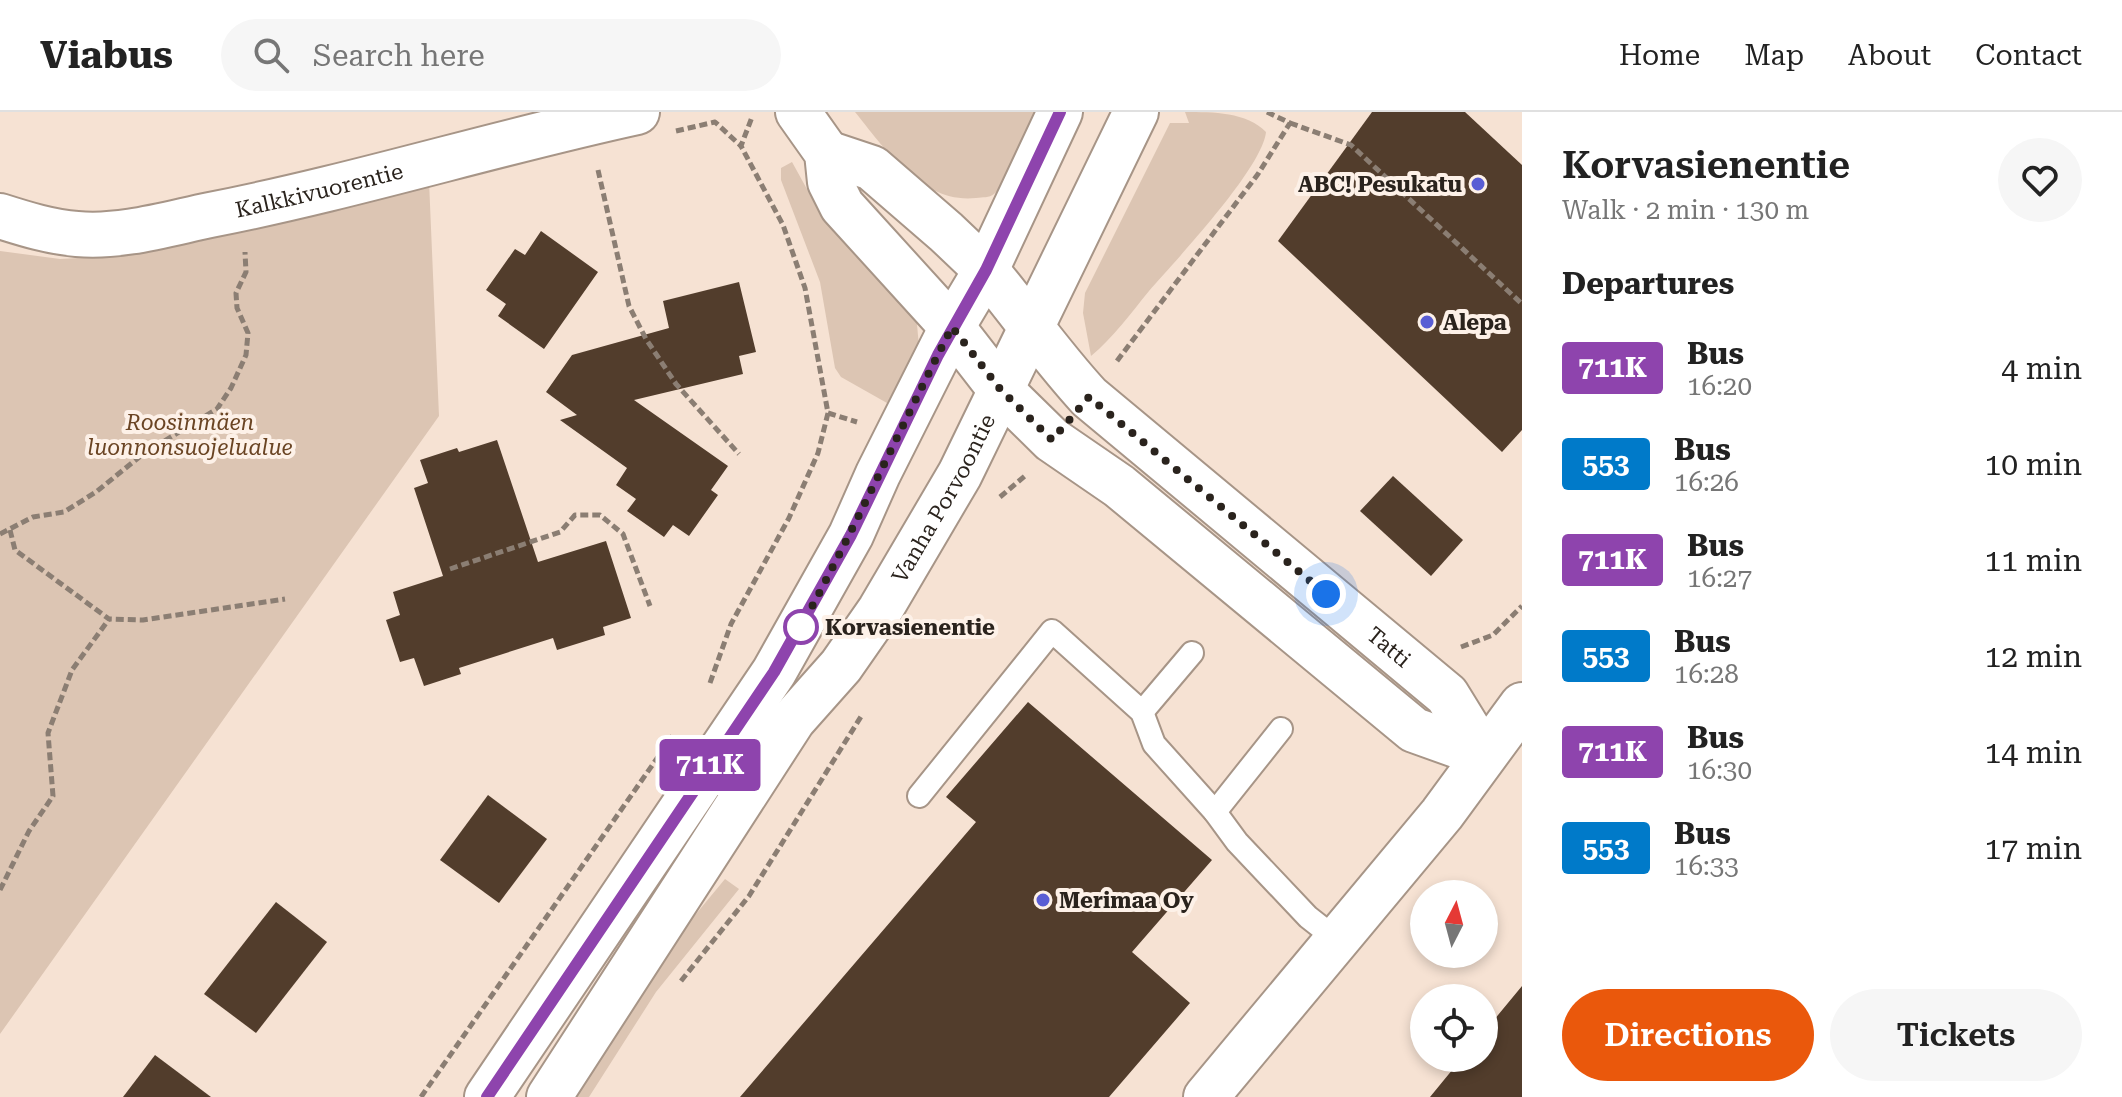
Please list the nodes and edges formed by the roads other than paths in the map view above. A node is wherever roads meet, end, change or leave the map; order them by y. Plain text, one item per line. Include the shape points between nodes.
1 (798, 112) edge
2 (1060, 112) edge
3 (1136, 112) edge
4 (654, 122) edge
5 (827, 153) junction
6 (0, 216) edge
7 (986, 270) junction
8 (1032, 325) junction
9 (952, 327) junction
10 (1000, 389) junction
11 (1192, 653) dead end
12 (1522, 705) edge
13 (1142, 712) junction
14 (1281, 729) dead end
15 (1484, 755) junction
16 (919, 796) dead end
17 (1215, 812) junction
18 (1336, 939) junction
19 (487, 1097) edge
20 (549, 1097) edge
21 (1206, 1097) edge

1 - 5 street
2 - 7 street
3 - 8 street, Vanha Porvoontie
4 - 6 street, Kalkkivuorentie via 555,130 257,206 123,232 79,235
5 - 7 street via 872,168
5 - 9 street via 830,182 842,206
7 - 8 street
7 - 9 street
8 - 10 street, Vanha Porvoontie
8 - 15 street, Tatti via 1089,397 1447,695
9 - 10 street
9 - 19 street via 851,535 793,640
10 - 15 street via 1052,440 1119,486 1414,730
10 - 20 street, Vanha Porvoontie via 960,474 880,610 841,666 793,720
11 - 13 lane
12 - 15 street
13 - 16 lane via 1052,631
13 - 17 lane via 1154,744
14 - 17 lane
15 - 18 street via 1442,814
17 - 18 lane via 1237,842
18 - 21 street

